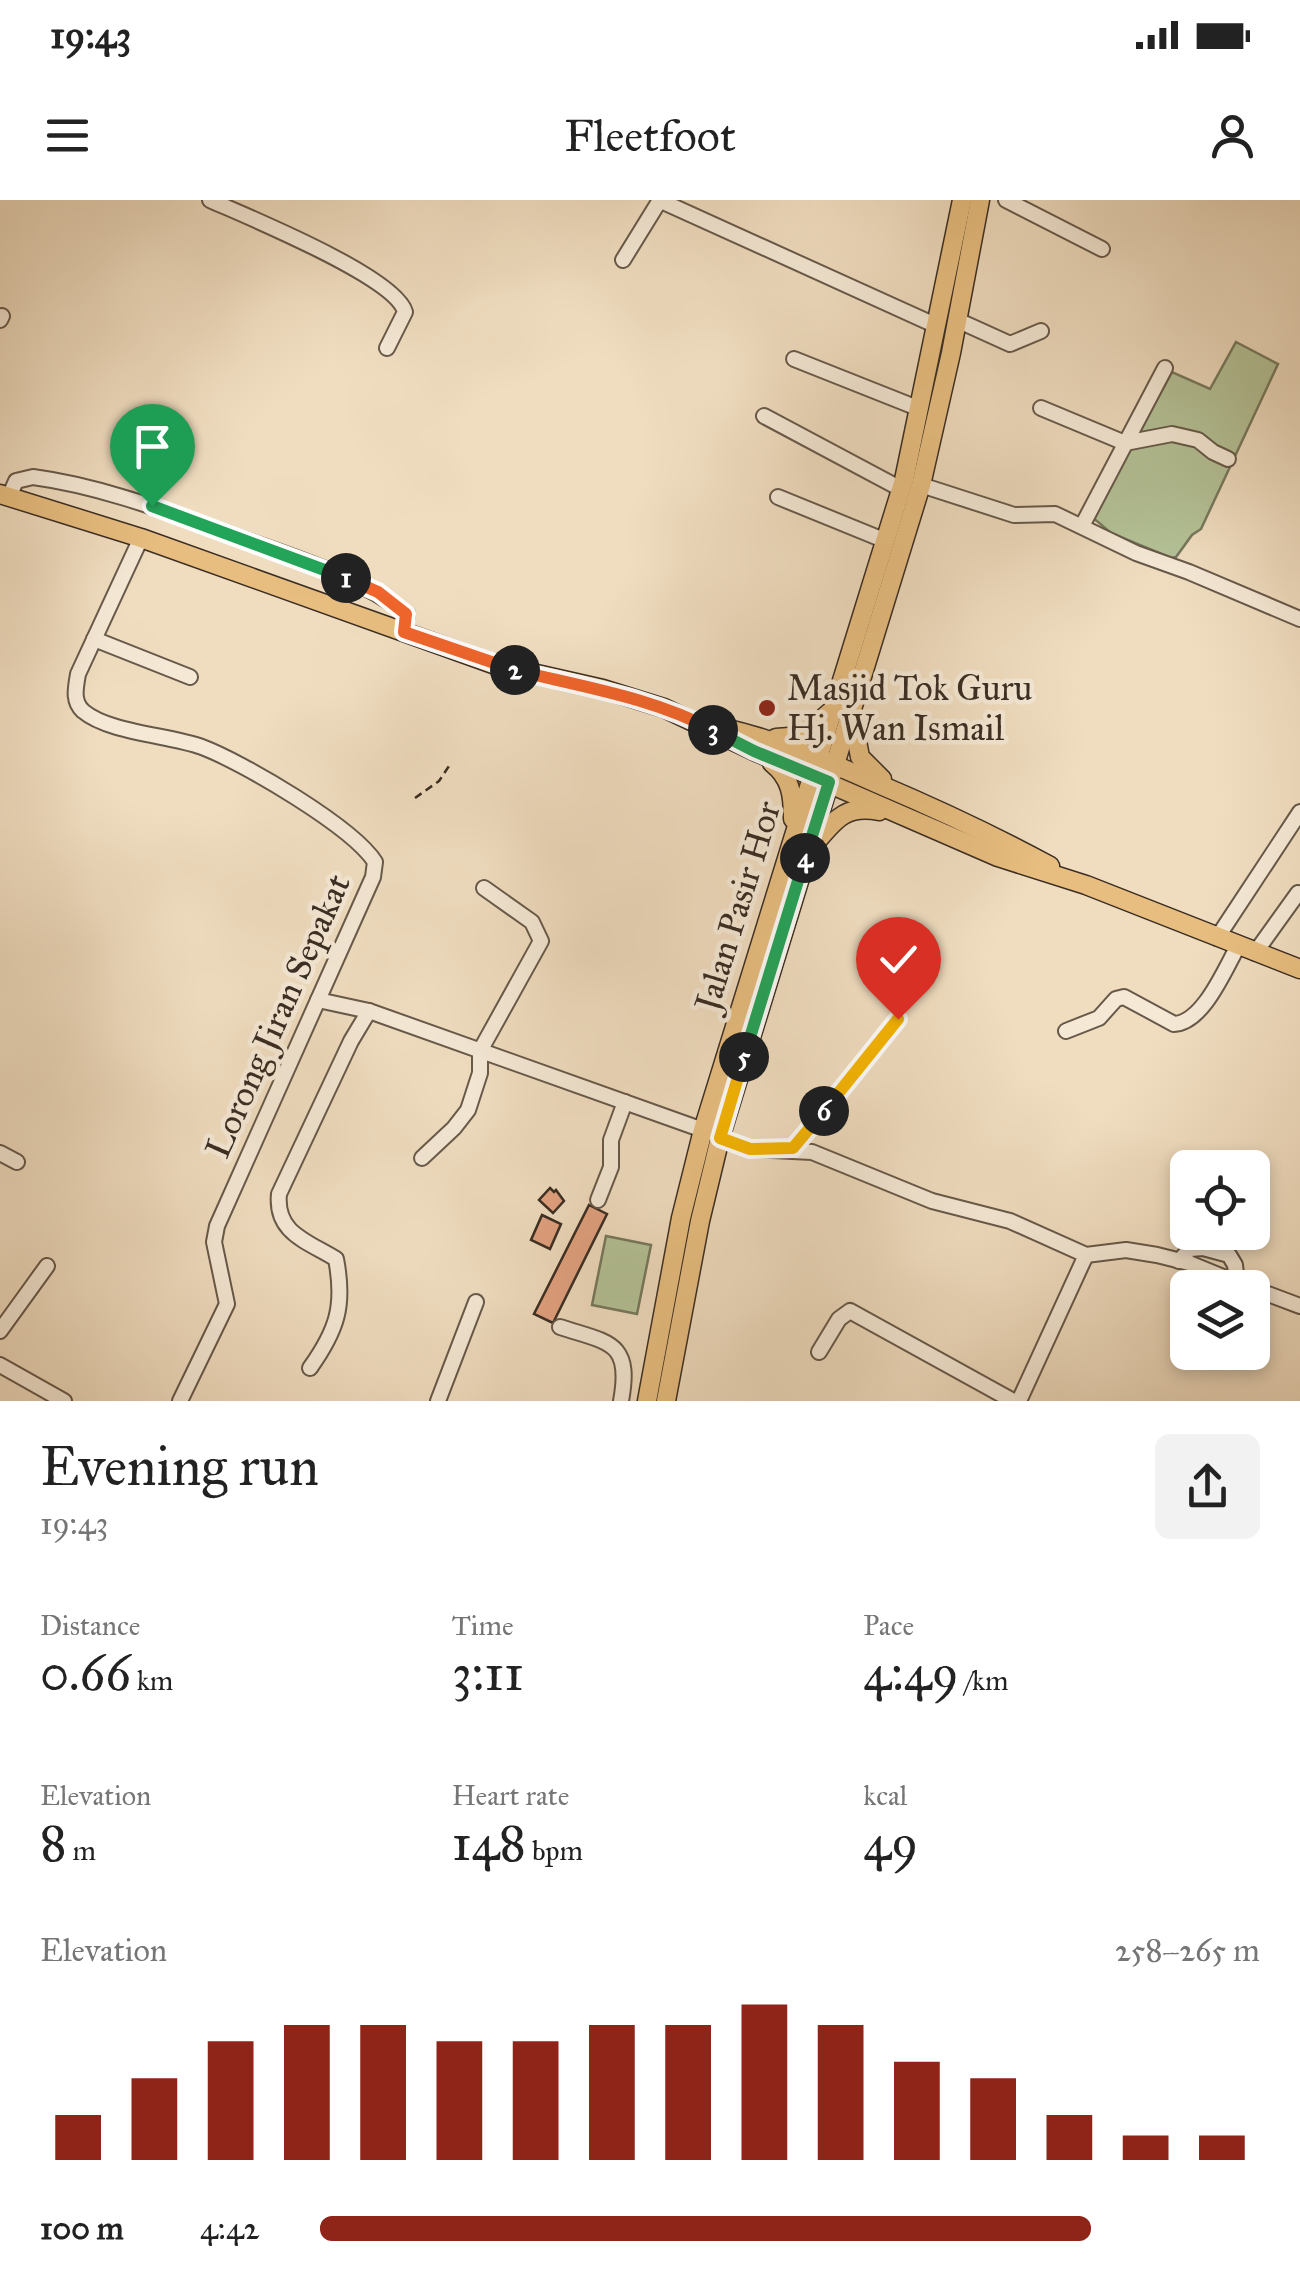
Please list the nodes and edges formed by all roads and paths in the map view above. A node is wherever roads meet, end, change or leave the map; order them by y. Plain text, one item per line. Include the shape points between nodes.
1 (210, 200) edge
2 (660, 200) edge
3 (962, 200) edge
4 (980, 200) edge
5 (1006, 200) edge
6 (1102, 250) dead end
7 (623, 260) dead end
8 (957, 320) junction
9 (937, 326) junction
10 (1041, 331) dead end
11 (387, 348) dead end
12 (794, 359) dead end
13 (1165, 368) dead end
14 (1041, 408) dead end
15 (920, 409) junction
16 (764, 416) dead end
17 (1125, 444) junction
18 (1228, 459) dead end
19 (921, 484) junction
20 (901, 489) junction
21 (4, 495) edge
22 (778, 497) dead end
23 (1082, 526) junction
24 (141, 538) junction
25 (886, 541) junction
26 (1300, 619) edge
27 (404, 632) junction
28 (94, 639) junction
29 (190, 678) dead end
30 (833, 709) junction
31 (853, 710) junction
32 (757, 744) junction
33 (450, 763) dead end
34 (823, 770) junction
35 (906, 796) junction
36 (415, 798) dead end
37 (1300, 812) edge
38 (904, 815) junction
39 (794, 835) junction
40 (806, 854) junction
41 (1086, 886) junction
42 (484, 888) dead end
43 (1298, 894) edge
44 (1218, 938) junction
45 (1247, 949) junction
46 (1300, 969) edge
47 (318, 1000) junction
48 (369, 1011) junction
49 (898, 1019) dead end
50 (1066, 1031) dead end
51 (480, 1051) junction
52 (625, 1102) junction
53 (712, 1134) junction
54 (793, 1148) junction
55 (0, 1153) edge
56 (422, 1158) dead end
57 (18, 1162) dead end
58 (598, 1200) dead end
59 (1086, 1255) junction
60 (1180, 1261) junction
61 (47, 1266) dead end
62 (1204, 1270) edge
63 (1239, 1270) edge
64 (1270, 1295) edge
65 (476, 1302) dead end
66 (1300, 1306) edge
67 (560, 1327) dead end
68 (0, 1331) edge
69 (820, 1352) dead end
70 (0, 1366) edge
71 (310, 1368) dead end
72 (625, 1381) junction
73 (649, 1393) edge
74 (56, 1400) edge
75 (180, 1401) edge
76 (438, 1401) edge
77 (622, 1401) edge
78 (666, 1401) edge
79 (1016, 1401) edge

1 - 11 street via 392,292 406,312
2 - 7 street
2 - 9 street
3 - 9 main road, Jalan Pasir Hor
4 - 8 main road, Jalan Pasir Hor
5 - 6 street
8 - 10 street via 1010,344
8 - 19 main road, Jalan Pasir Hor
9 - 15 main road, Jalan Pasir Hor
12 - 15 street
13 - 17 street
14 - 17 street
15 - 20 main road, Jalan Pasir Hor
16 - 20 street
17 - 18 street via 1172,434 1198,440
17 - 23 street
19 - 23 street via 986,508 1055,514
19 - 31 main road, Jalan Pasir Hor
20 - 25 main road, Jalan Pasir Hor
21 - 24 main road
21 - 27 street via 16,481 32,477 152,506 378,592 406,614
22 - 25 street
23 - 26 street
24 - 27 main road
24 - 28 street, Lorong Jiran Sepakat
25 - 30 main road, Jalan Pasir Hor
27 - 32 main road via 493,664 604,690
28 - 29 street
28 - 47 street, Lorong Jiran Sepakat via 75,692 86,713 201,747 249,769 356,839 375,862
30 - 32 main road via 803,736
30 - 34 main road, Jalan Pasir Hor
31 - 34 main road, Jalan Pasir Hor
31 - 35 main road via 860,757
32 - 34 main road
32 - 39 main road via 790,784
33 - 36 path
34 - 35 main road
34 - 38 main road
34 - 39 main road, Jalan Pasir Hor
34 - 40 main road, Jalan Pasir Hor
35 - 41 main road
37 - 44 street
38 - 40 main road via 856,808 834,821
38 - 41 main road
39 - 53 main road, Jalan Pasir Hor
40 - 53 main road, Jalan Pasir Hor
41 - 44 main road
42 - 51 street via 532,922 540,940
43 - 45 street
44 - 45 main road
45 - 46 main road
45 - 50 street via 1183,1024 1124,997 1100,1018
47 - 48 street
47 - 75 street, Lorong Jiran Sepakat via 217,1226 226,1304
48 - 51 street
48 - 71 street via 278,1194 281,1221 290,1231 336,1258 333,1336
49 - 54 street
51 - 52 street
51 - 56 street via 468,1110
52 - 53 street
52 - 58 street
53 - 54 street via 750,1149
53 - 73 main road, Jalan Pasir Hor via 682,1218
53 - 78 main road, Jalan Pasir Hor
54 - 59 street via 932,1201 1010,1220
55 - 57 street
59 - 60 street via 1126,1250
59 - 79 street
60 - 62 street
60 - 63 street via 1203,1248 1229,1255
61 - 68 street
64 - 66 street
65 - 76 street
67 - 72 street via 610,1344 622,1356
69 - 79 street via 850,1311
70 - 74 street
72 - 73 street
72 - 77 street

